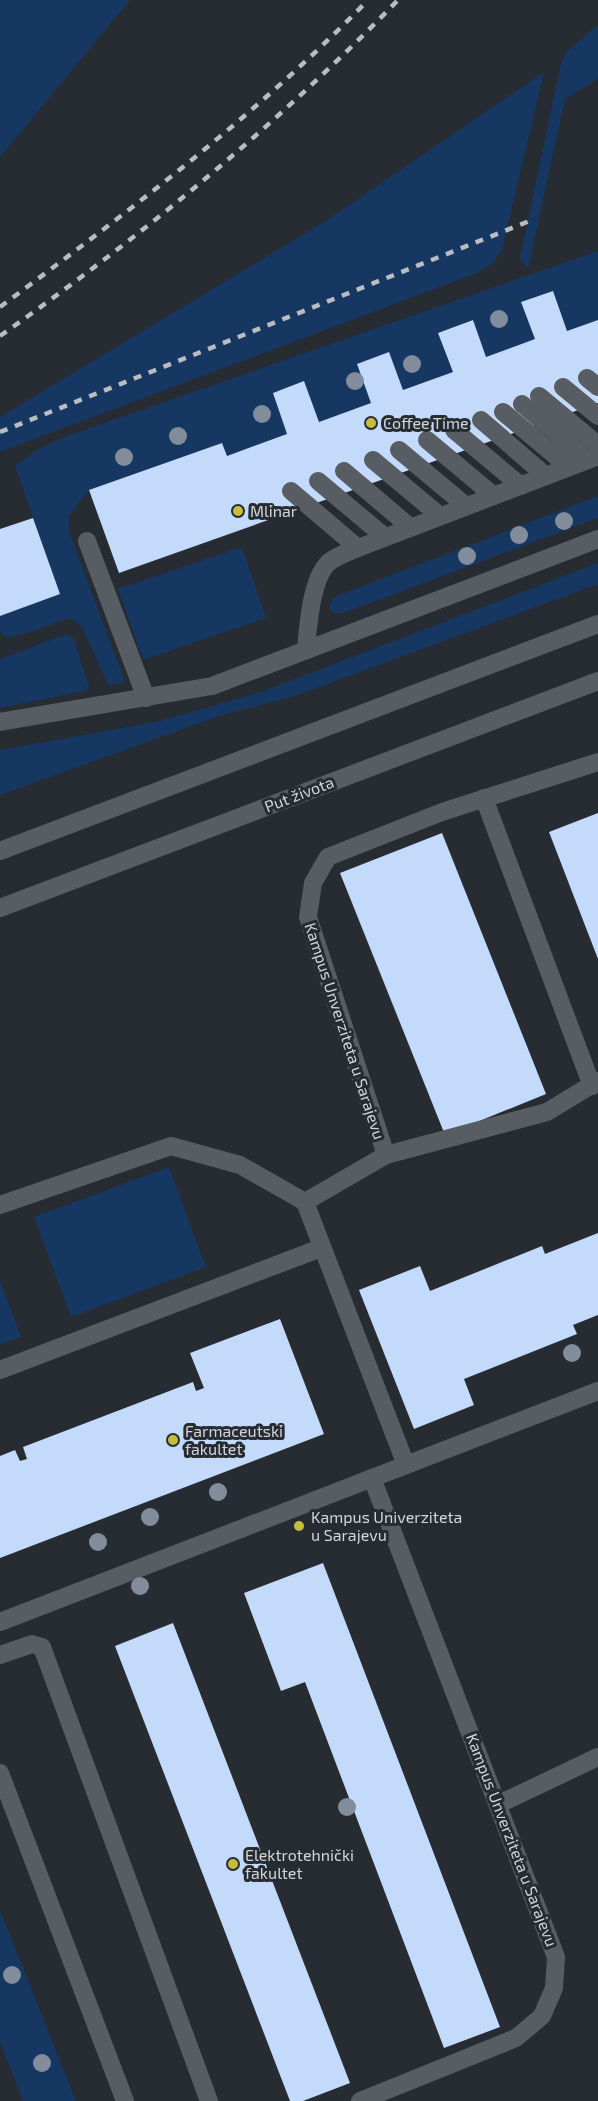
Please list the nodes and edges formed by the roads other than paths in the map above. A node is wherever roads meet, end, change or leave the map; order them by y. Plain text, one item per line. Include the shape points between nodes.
1 (563, 387) dead end
2 (539, 396) dead end
3 (522, 404) dead end
4 (503, 412) dead end
5 (598, 416) edge
6 (481, 420) dead end
7 (454, 430) dead end
8 (427, 440) dead end
9 (399, 450) dead end
10 (595, 454) edge
11 (373, 460) dead end
12 (569, 467) junction
13 (344, 471) dead end
14 (546, 476) junction
15 (318, 481) dead end
16 (521, 486) junction
17 (291, 491) dead end
18 (494, 496) junction
19 (466, 506) junction
20 (440, 516) junction
21 (410, 527) junction
22 (385, 537) junction
23 (598, 539) edge
24 (87, 541) dead end
25 (358, 548) junction
26 (598, 624) edge
27 (306, 650) junction
28 (598, 681) edge
29 (146, 698) junction
30 (0, 722) edge
31 (598, 762) edge
32 (484, 798) junction
33 (0, 851) edge
34 (0, 908) edge
35 (595, 1083) edge
36 (386, 1155) junction
37 (305, 1202) junction
38 (0, 1205) edge
39 (321, 1248) junction
40 (0, 1371) edge
41 (598, 1391) edge
42 (406, 1465) junction
43 (372, 1478) junction
44 (0, 1622) edge
45 (0, 1655) edge
46 (598, 1757) edge
47 (0, 1773) edge
48 (499, 1804) junction
49 (125, 2101) edge
50 (209, 2101) edge
51 (360, 2101) edge

1 - 5 street
2 - 10 street
3 - 10 street
4 - 12 street
6 - 14 street
7 - 16 street
8 - 18 street
9 - 19 street
10 - 12 street
11 - 20 street
12 - 14 street
13 - 21 street
14 - 16 street
15 - 22 street
16 - 18 street
17 - 25 street
18 - 19 street
19 - 20 street
20 - 21 street
21 - 22 street
22 - 25 street
23 - 27 street
24 - 29 street
25 - 27 street via 328,563 321,573 309,617
26 - 33 street
27 - 29 street via 212,686
28 - 34 street, Put života
29 - 30 street
31 - 32 street, Kampus Unverziteta u Sarajevu
32 - 35 street
32 - 36 street, Kampus Unverziteta u Sarajevu via 328,857 313,883 308,917
35 - 36 street via 547,1112
36 - 37 street, Kampus Unverziteta u Sarajevu
37 - 38 street via 240,1165 171,1146
37 - 39 street
39 - 40 street
39 - 42 street
41 - 42 street
42 - 43 street
43 - 44 street
43 - 48 street, Kampus Unverziteta u Sarajevu
45 - 50 street via 32,1644 42,1647
46 - 48 street
47 - 49 street
48 - 51 street, Kampus Unverziteta u Sarajevu via 556,1957 554,1988 542,2016 516,2038

